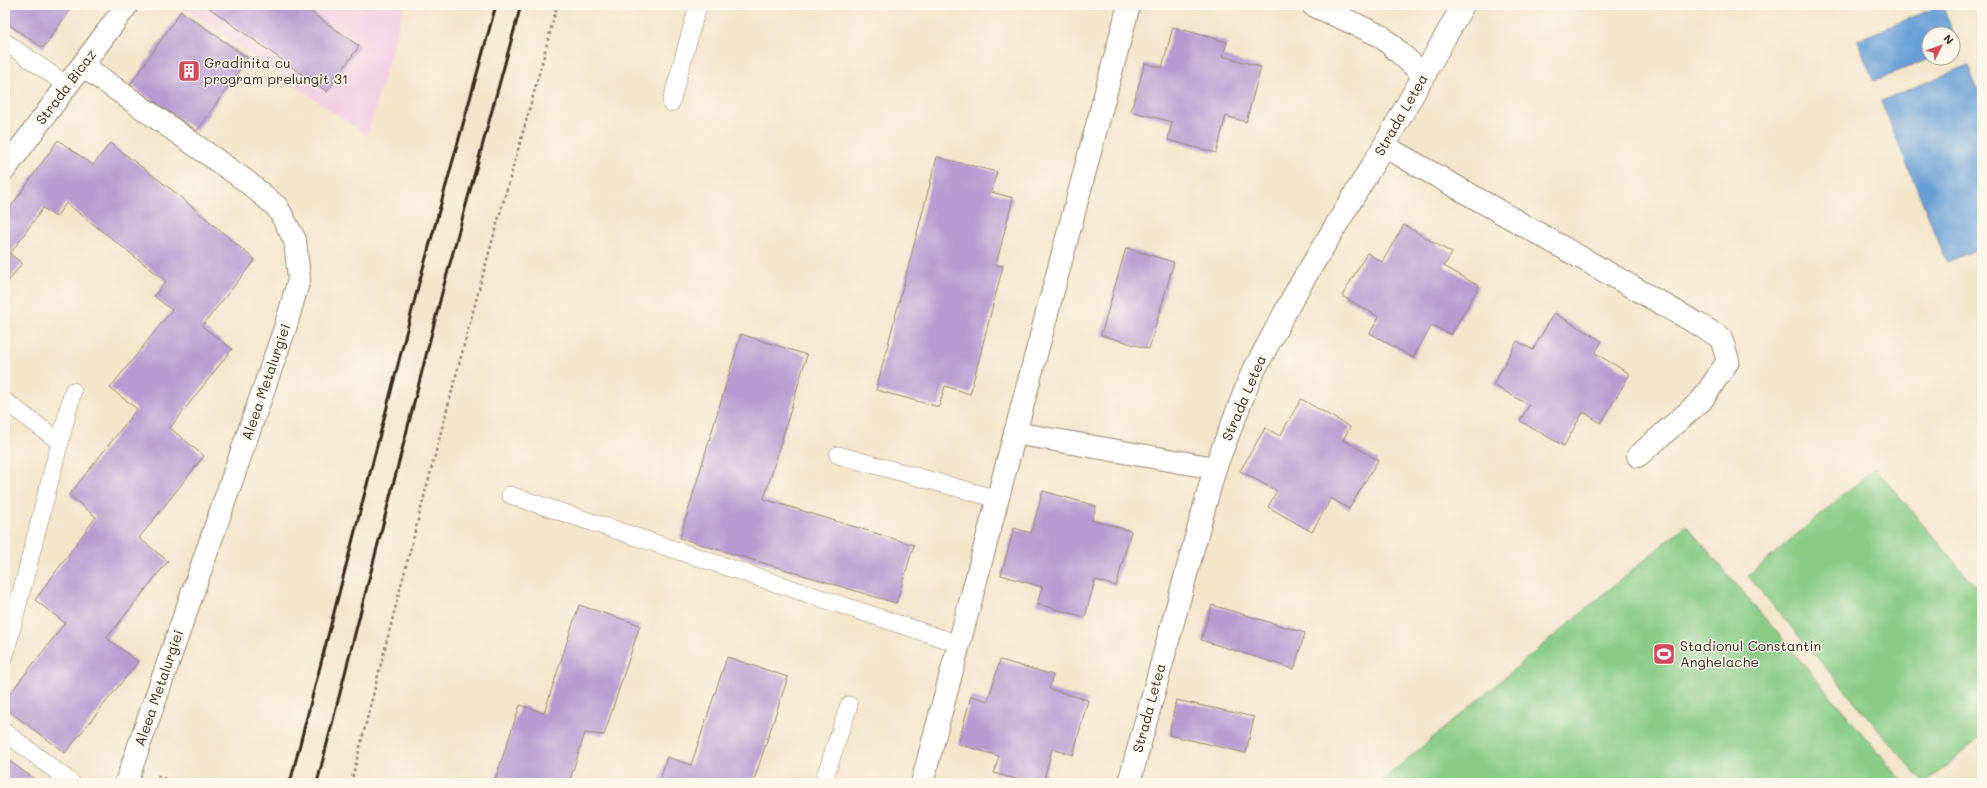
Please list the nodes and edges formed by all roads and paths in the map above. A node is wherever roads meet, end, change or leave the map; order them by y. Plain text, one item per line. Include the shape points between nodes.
1 (127, 5) edge
2 (557, 5) edge
3 (698, 5) edge
4 (1129, 5) edge
5 (1313, 5) edge
6 (1463, 5) edge
7 (5, 42) edge
8 (83, 66) junction
9 (1425, 76) junction
10 (68, 85) junction
11 (670, 103) dead end
12 (1384, 146) junction
13 (5, 170) edge
14 (73, 391) dead end
15 (5, 401) edge
16 (1015, 433) junction
17 (60, 442) junction
18 (838, 455) dead end
19 (1638, 456) dead end
20 (1215, 468) junction
21 (510, 495) dead end
22 (998, 499) junction
23 (959, 644) junction
24 (5, 655) edge
25 (849, 705) dead end
26 (5, 732) edge
27 (72, 783) edge
28 (126, 783) edge
29 (351, 783) edge
30 (823, 783) edge
31 (922, 783) edge
32 (1129, 783) edge

1 - 8 street, Strada Bicaz
2 - 29 path via 537,86 509,178 410,544
3 - 11 lane
4 - 16 street
5 - 9 street via 1381,36
6 - 9 street, Strada Letea
7 - 10 lane
8 - 10 street, Strada Bicaz
8 - 28 street, Aleea Metalurgiei via 246,181 277,207 295,240 299,279 286,325
9 - 12 street, Strada Letea
10 - 13 street, Strada Bicaz
12 - 19 street via 1721,338 1728,361 1702,400
12 - 20 street, Strada Letea via 1297,290 1251,376
14 - 17 lane
15 - 17 lane
16 - 20 street
16 - 22 street
17 - 24 lane
18 - 22 lane
20 - 32 street, Strada Letea
21 - 23 lane
22 - 23 street
23 - 31 street
25 - 30 lane
26 - 27 lane

